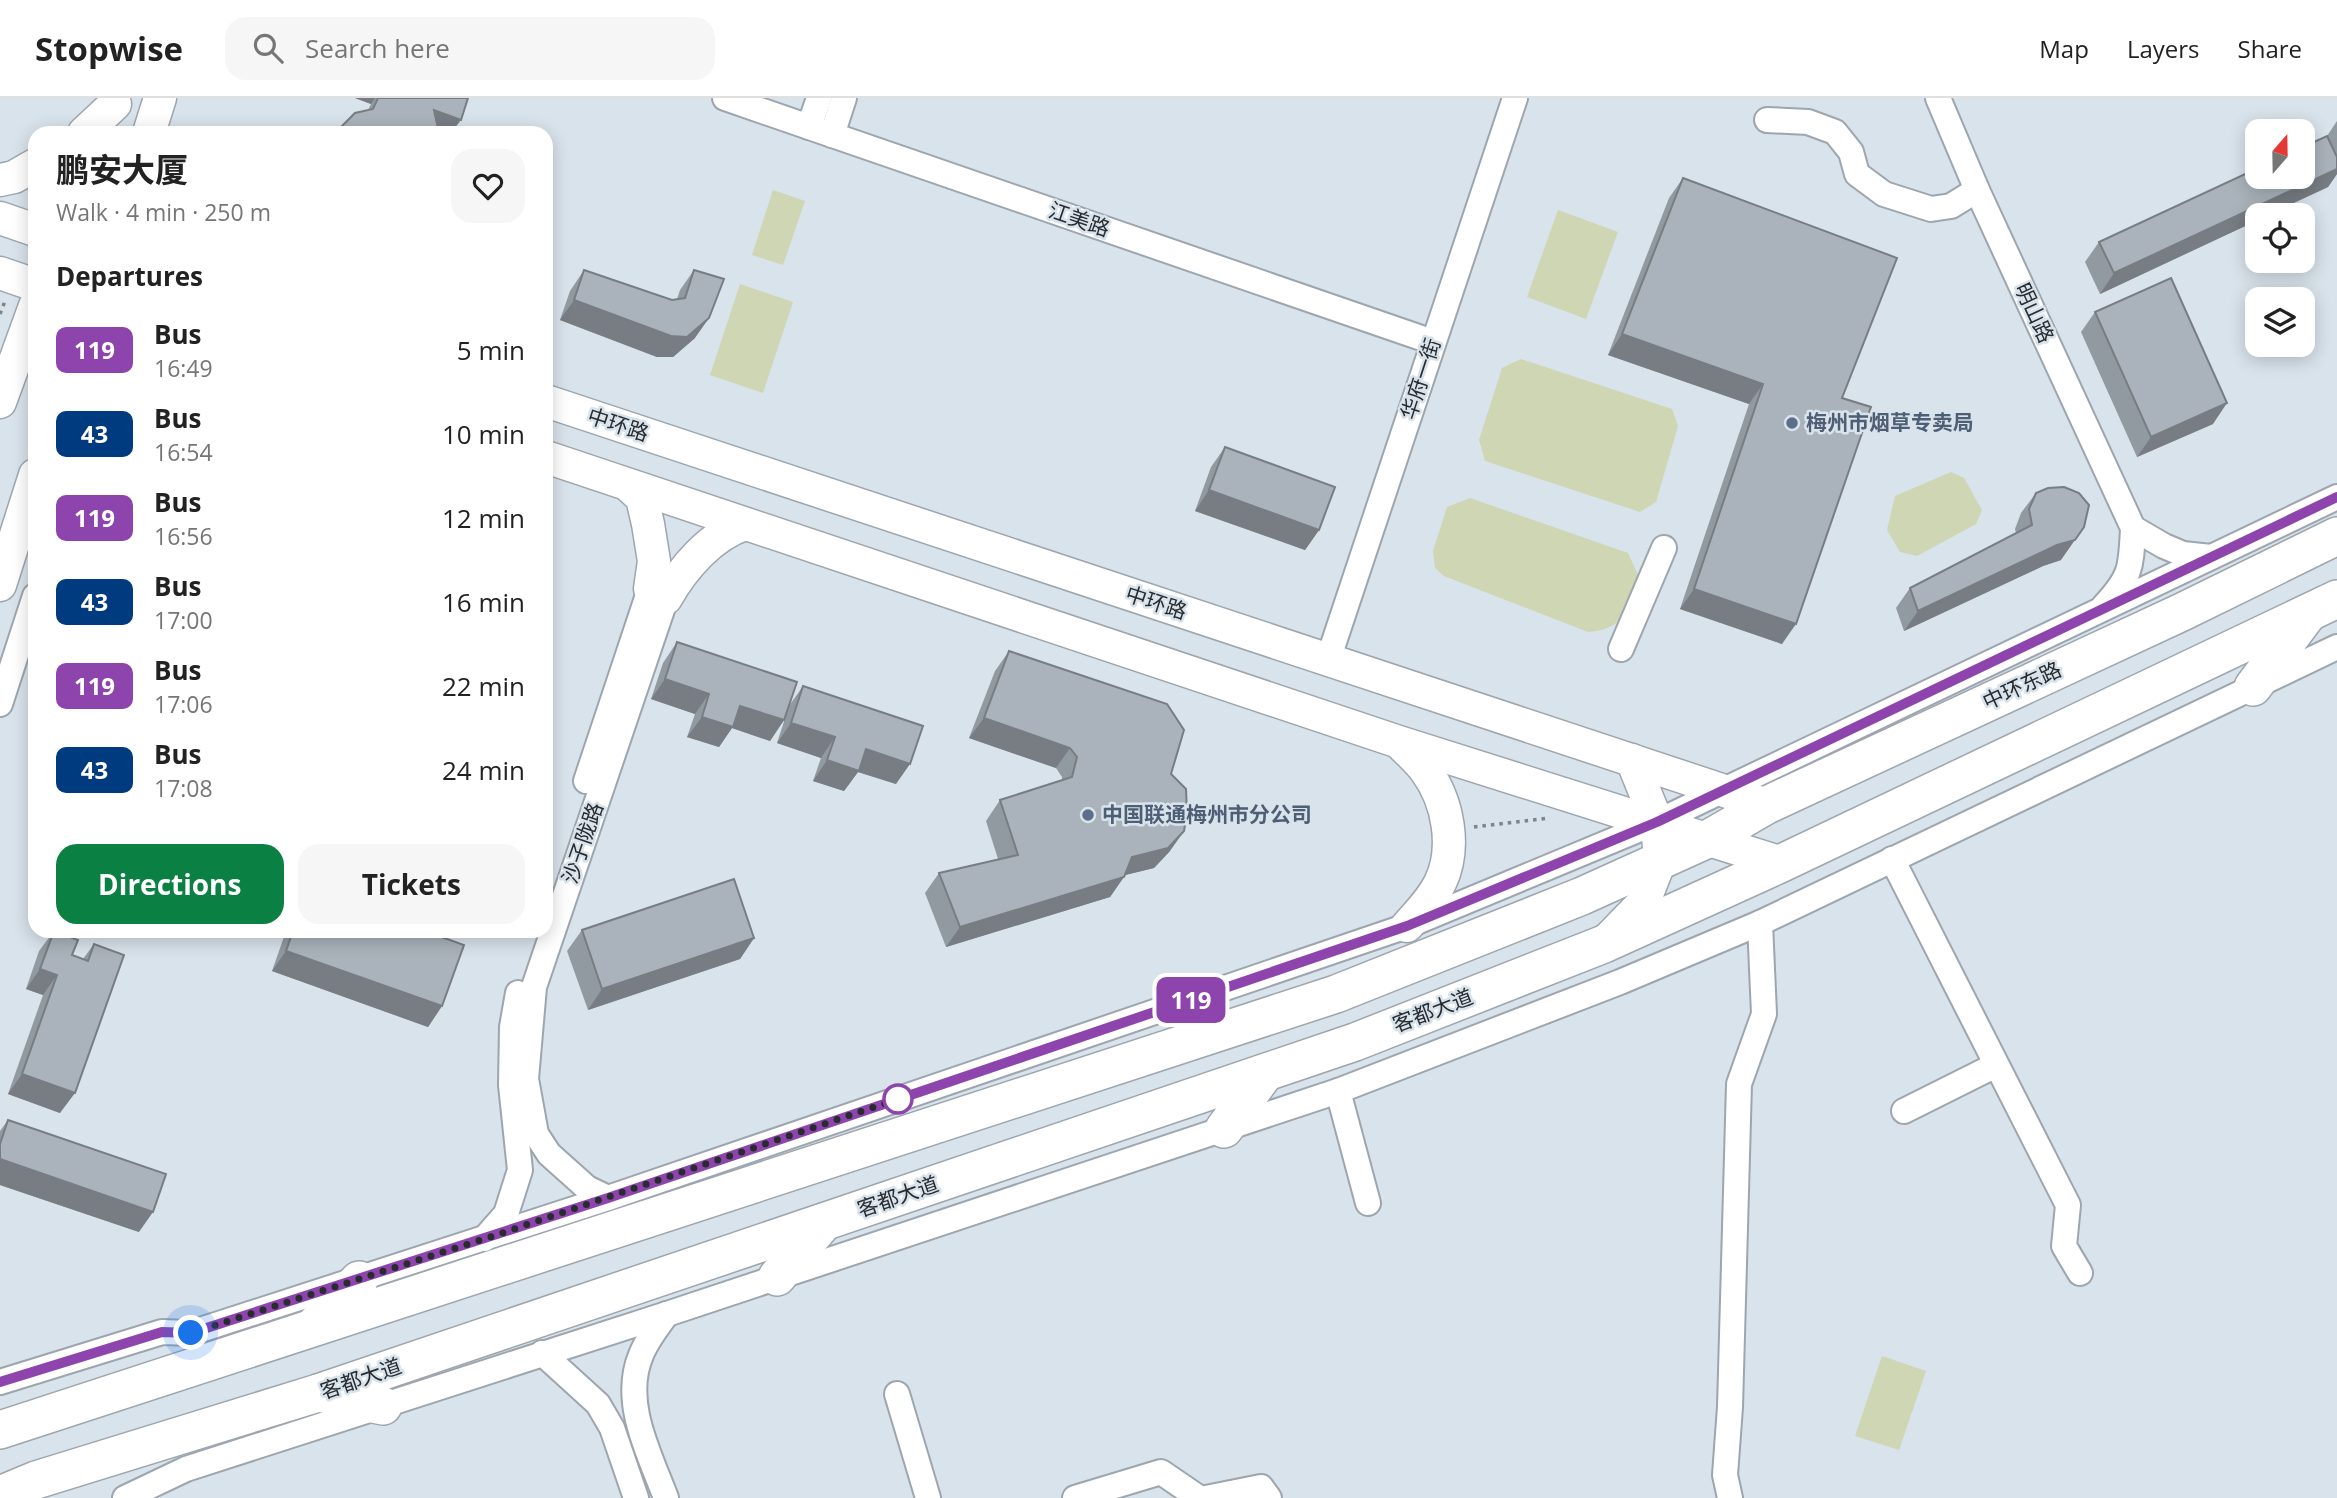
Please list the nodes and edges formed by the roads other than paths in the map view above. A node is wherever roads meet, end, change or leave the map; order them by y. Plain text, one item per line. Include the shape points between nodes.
1 (160, 98) edge
2 (725, 98) edge
3 (819, 98) edge
4 (844, 98) edge
5 (1515, 98) edge
6 (1938, 98) edge
7 (113, 112) edge
8 (1767, 120) dead end
9 (94, 126) edge
10 (151, 126) edge
11 (821, 131) junction
12 (28, 169) edge
13 (0, 180) edge
14 (1978, 190) junction
15 (0, 218) edge
16 (28, 228) edge
17 (19, 290) edge
18 (1433, 342) junction
19 (0, 402) edge
20 (553, 403) edge
21 (553, 459) edge
22 (628, 485) junction
23 (28, 497) edge
24 (2337, 497) edge
25 (745, 524) junction
26 (2133, 528) junction
27 (2337, 536) edge
28 (1664, 548) dead end
29 (2211, 557) junction
30 (0, 585) edge
31 (658, 594) junction
32 (2323, 605) edge
33 (2099, 612) junction
34 (28, 618) edge
35 (2337, 647) edge
36 (1620, 649) dead end
37 (1328, 660) junction
38 (2253, 687) junction
39 (0, 704) edge
40 (1967, 712) junction
41 (1399, 742) junction
42 (1632, 760) junction
43 (1993, 762) junction
44 (1723, 790) junction
45 (1767, 804) junction
46 (1657, 822) junction
47 (1708, 839) junction
48 (1892, 859) junction
49 (1660, 861) junction
50 (1782, 863) junction
51 (553, 884) edge
52 (1760, 923) junction
53 (1407, 926) junction
54 (553, 927) edge
55 (535, 938) edge
56 (549, 938) edge
57 (1604, 944) junction
58 (1429, 957) junction
59 (1451, 1004) junction
60 (1996, 1065) junction
61 (1265, 1073) junction
62 (1338, 1091) junction
63 (1904, 1111) dead end
64 (1224, 1129) junction
65 (527, 1136) junction
66 (608, 1198) junction
67 (1368, 1203) dead end
68 (824, 1222) junction
69 (483, 1240) junction
70 (2080, 1273) dead end
71 (777, 1277) junction
72 (359, 1280) junction
73 (667, 1314) junction
74 (312, 1328) junction
75 (542, 1353) junction
76 (0, 1382) edge
77 (318, 1393) junction
78 (897, 1394) dead end
79 (383, 1406) junction
80 (10, 1426) edge
81 (36, 1480) junction
82 (0, 1495) edge
83 (125, 1498) edge
84 (636, 1498) edge
85 (666, 1498) edge
86 (928, 1498) edge
87 (1075, 1498) edge
88 (1199, 1498) edge
89 (1206, 1498) edge
90 (1269, 1498) edge
91 (1730, 1498) edge

1 - 10 main road
2 - 11 street, 江美路
3 - 11 street
4 - 11 street
5 - 18 street, 华府一街
6 - 14 street, 明山路
7 - 9 main road
8 - 14 street via 1808,122 1835,132 1851,152 1857,174 1884,194 1931,209 1951,206
11 - 18 street, 江美路
12 - 13 main road
14 - 26 street, 明山路
15 - 16 main road
17 - 19 main road
18 - 37 street, 华府一街
20 - 37 main road, 中环路
21 - 22 main road
22 - 25 main road
22 - 31 main road via 642,498
23 - 30 main road
24 - 29 street
25 - 31 main road via 727,530
25 - 41 main road
26 - 29 street via 2183,554
26 - 33 street via 2131,567
27 - 40 highway, 中环东路
28 - 36 street
29 - 33 street
31 - 51 street, 沙子陇路
31 - 54 street, 沙子陇路
32 - 38 highway
32 - 43 highway
33 - 44 street
34 - 39 street
35 - 38 street
37 - 42 main road, 中环路
38 - 48 street
40 - 43 highway
40 - 45 highway, 中环东路
41 - 46 main road
41 - 53 main road via 1425,770 1449,822 1441,881
42 - 44 main road, 中环路
42 - 46 main road
43 - 50 highway
44 - 45 main road, 中环路
44 - 46 street
45 - 47 highway, 中环东路
46 - 47 main road
46 - 49 main road
46 - 53 street
47 - 49 highway
47 - 50 main road
48 - 52 street
48 - 60 street
49 - 57 main road via 1644,902
49 - 58 highway
50 - 57 highway, 客都大道
52 - 62 street
52 - 91 street via 1765,1014 1739,1084 1725,1475
53 - 66 street
55 - 65 street via 519,984 512,1027 511,1085
56 - 65 street, 沙子陇路 via 534,987 526,1079
57 - 59 highway, 客都大道
58 - 59 highway
58 - 74 highway via 1336,994
59 - 61 highway, 客都大道
60 - 63 street
60 - 70 street via 2068,1205 2064,1246
61 - 64 highway
61 - 68 highway, 客都大道
62 - 64 street
62 - 67 street
64 - 71 street
65 - 66 street via 587,1188
65 - 69 street via 506,1214
66 - 69 street
68 - 71 highway
68 - 77 highway, 客都大道
69 - 72 street
71 - 73 street
72 - 74 highway
72 - 76 street via 191,1333 162,1332
73 - 75 street
73 - 85 street via 640,1357 634,1384 638,1421
74 - 80 highway
75 - 79 street
75 - 84 street via 597,1404 612,1428
77 - 79 highway
77 - 81 highway, 客都大道
78 - 86 street
79 - 83 street via 186,1469
80 - 81 highway
81 - 82 highway, 客都大道
87 - 88 street via 1161,1472
89 - 90 street via 1261,1487

